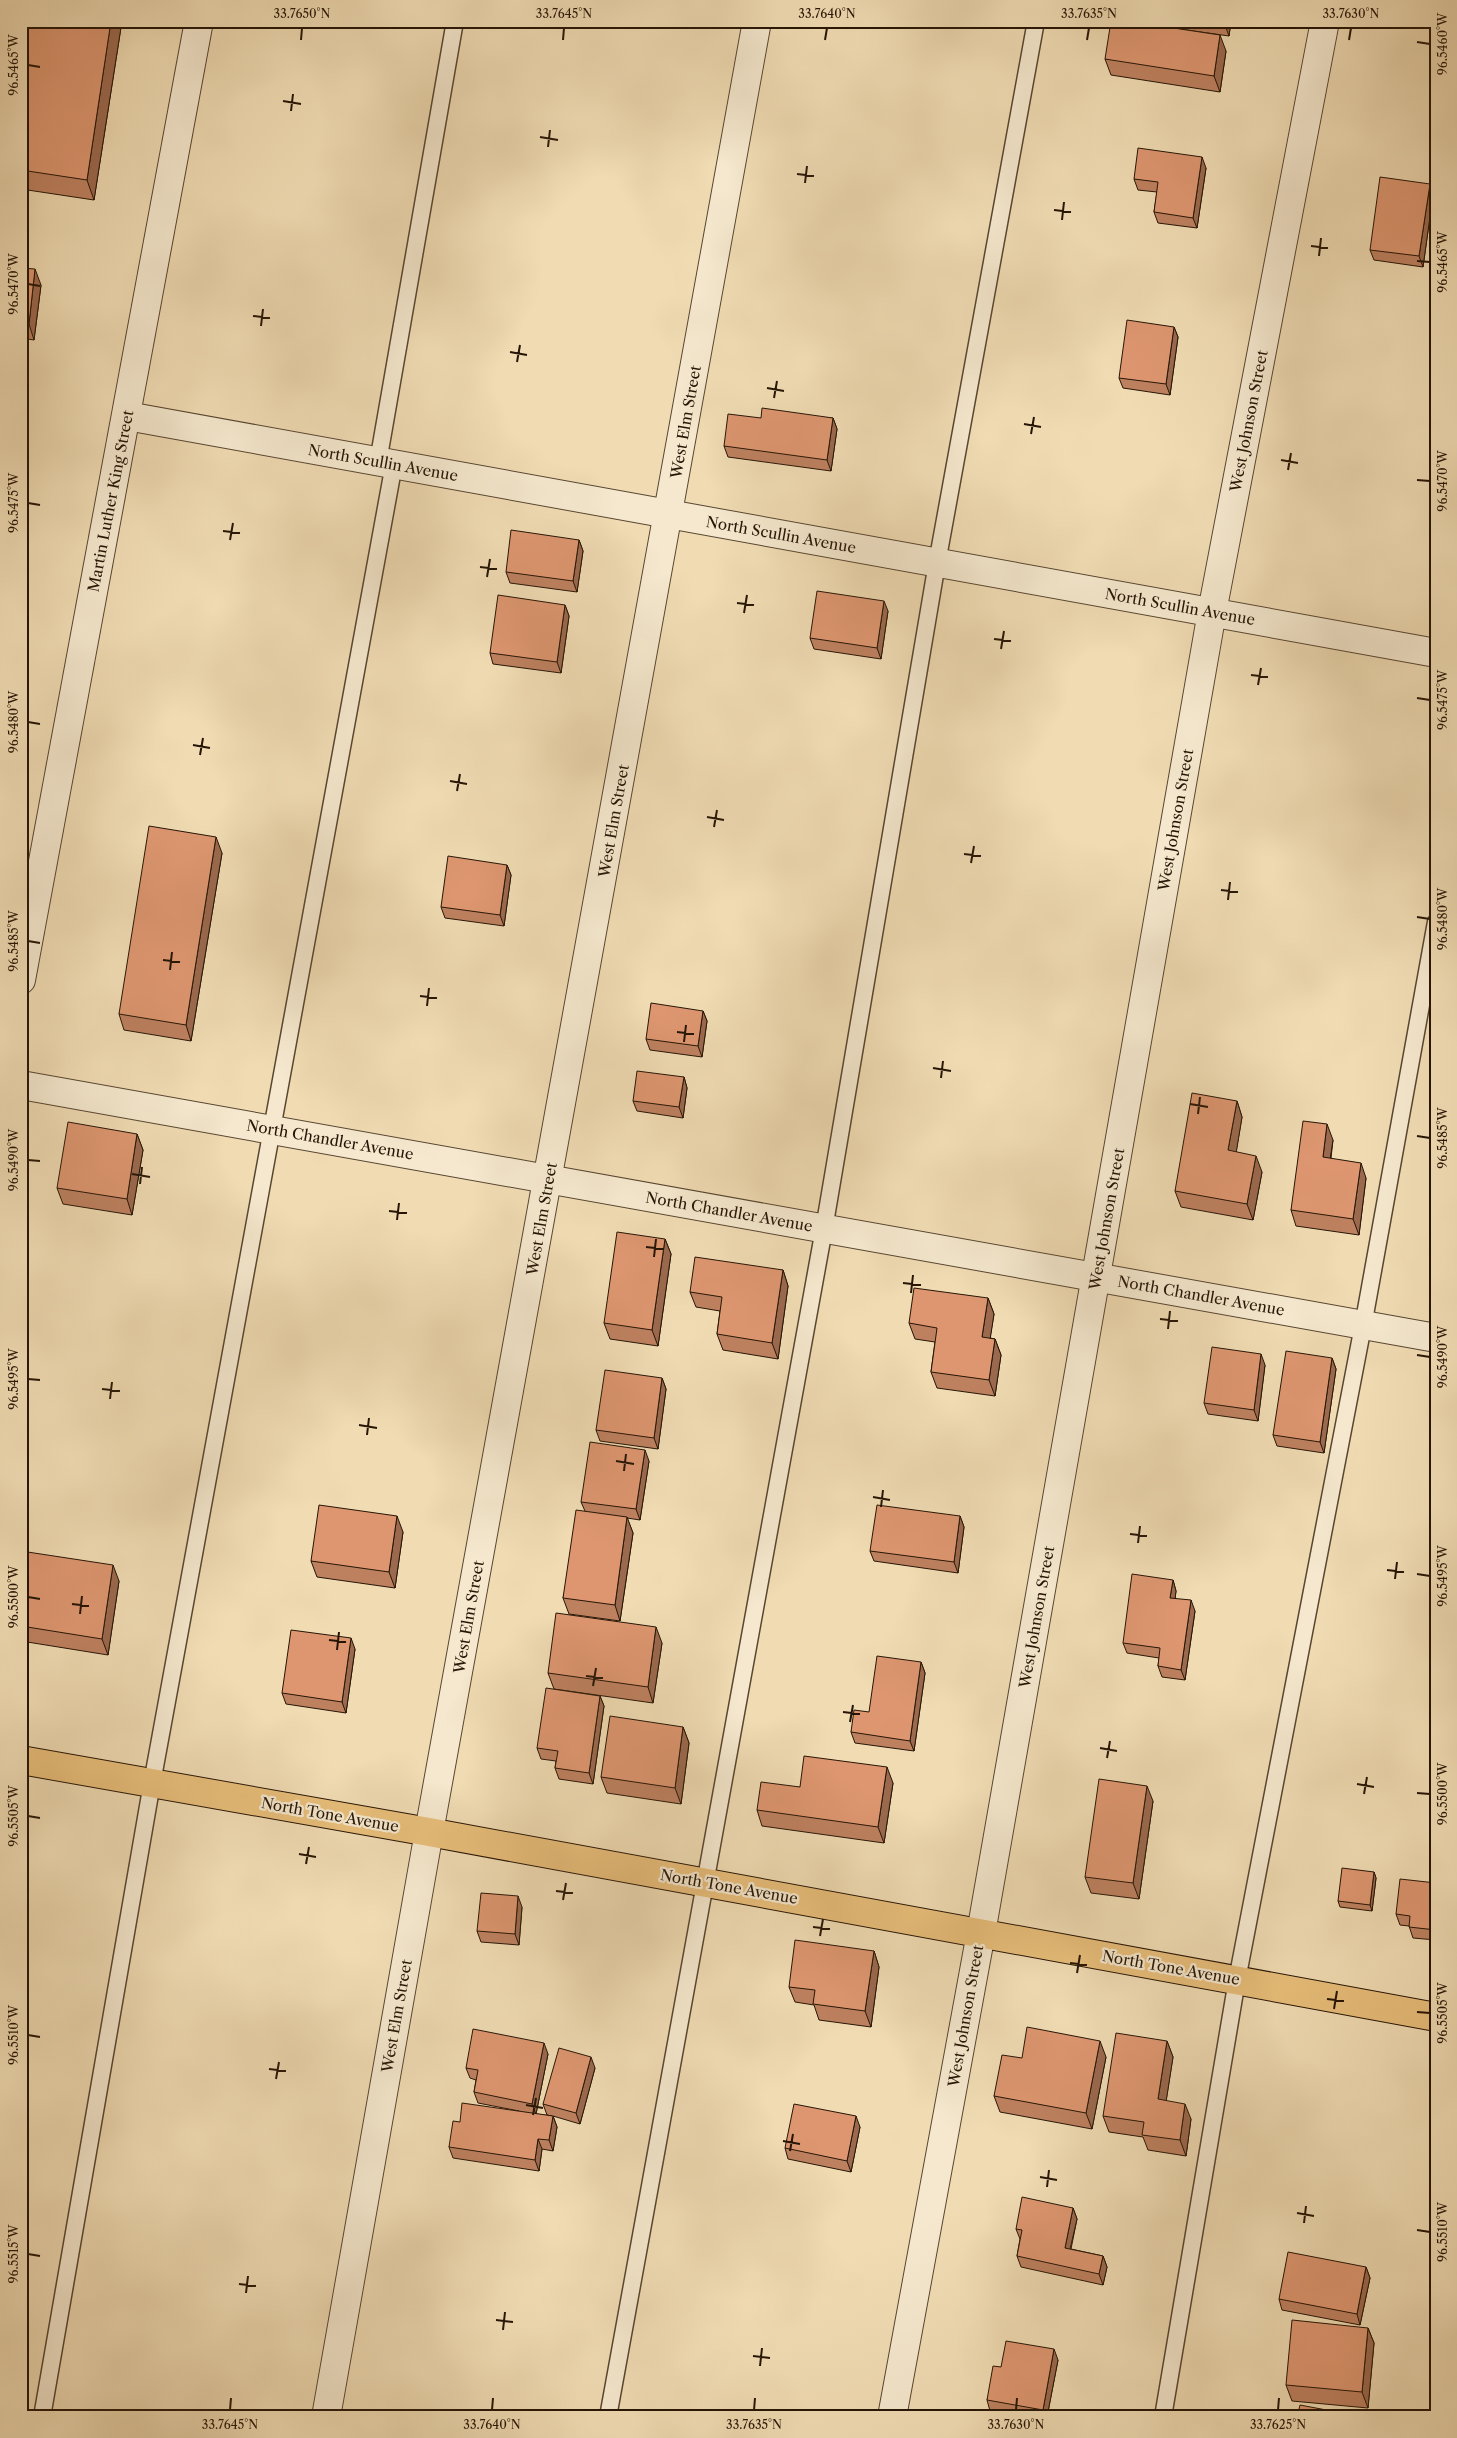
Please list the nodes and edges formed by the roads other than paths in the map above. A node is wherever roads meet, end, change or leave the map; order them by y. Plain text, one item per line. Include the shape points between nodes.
1 (199, 21) edge
2 (455, 21) edge
3 (757, 21) edge
4 (1036, 21) edge
5 (1325, 21) edge
6 (127, 416) junction
7 (386, 463) junction
8 (670, 515) junction
9 (937, 563) junction
10 (1212, 612) junction
11 (1436, 654) edge
12 (1436, 922) edge
13 (21, 980) edge
14 (21, 1085) edge
15 (272, 1130) junction
16 (549, 1180) junction
17 (824, 1229) junction
18 (1096, 1278) junction
19 (1363, 1326) junction
20 (1436, 1338) edge
21 (21, 1760) edge
22 (152, 1783) junction
23 (429, 1832) junction
24 (704, 1882) junction
25 (981, 1933) junction
26 (1237, 1980) junction
27 (1436, 2016) edge
28 (42, 2417) edge
29 (326, 2417) edge
30 (608, 2417) edge
31 (892, 2417) edge
32 (1162, 2417) edge

1 - 6 street, Martin Luther King Street
2 - 7 lane
3 - 8 street, West Elm Street
4 - 9 lane
5 - 10 street, West Johnson Street
6 - 7 street, North Scullin Avenue
6 - 13 street, Martin Luther King Street
7 - 8 street, North Scullin Avenue
7 - 15 lane
8 - 9 street, North Scullin Avenue
8 - 16 street, West Elm Street
9 - 10 street, North Scullin Avenue
9 - 17 lane
10 - 11 street, North Scullin Avenue
10 - 18 street, West Johnson Street
12 - 19 lane
14 - 15 street, North Chandler Avenue
15 - 16 street, North Chandler Avenue
15 - 22 lane
16 - 17 street, North Chandler Avenue
16 - 23 street, West Elm Street
17 - 18 street, North Chandler Avenue
17 - 24 lane
18 - 19 street, North Chandler Avenue
18 - 25 street, West Johnson Street
19 - 20 street, North Chandler Avenue
19 - 26 lane
21 - 22 main road, North Tone Avenue
22 - 23 main road, North Tone Avenue
22 - 28 lane
23 - 24 main road, North Tone Avenue
23 - 29 street, West Elm Street
24 - 25 main road, North Tone Avenue
24 - 30 lane
25 - 26 main road, North Tone Avenue
25 - 31 street, West Johnson Street
26 - 27 main road, North Tone Avenue
26 - 32 lane

